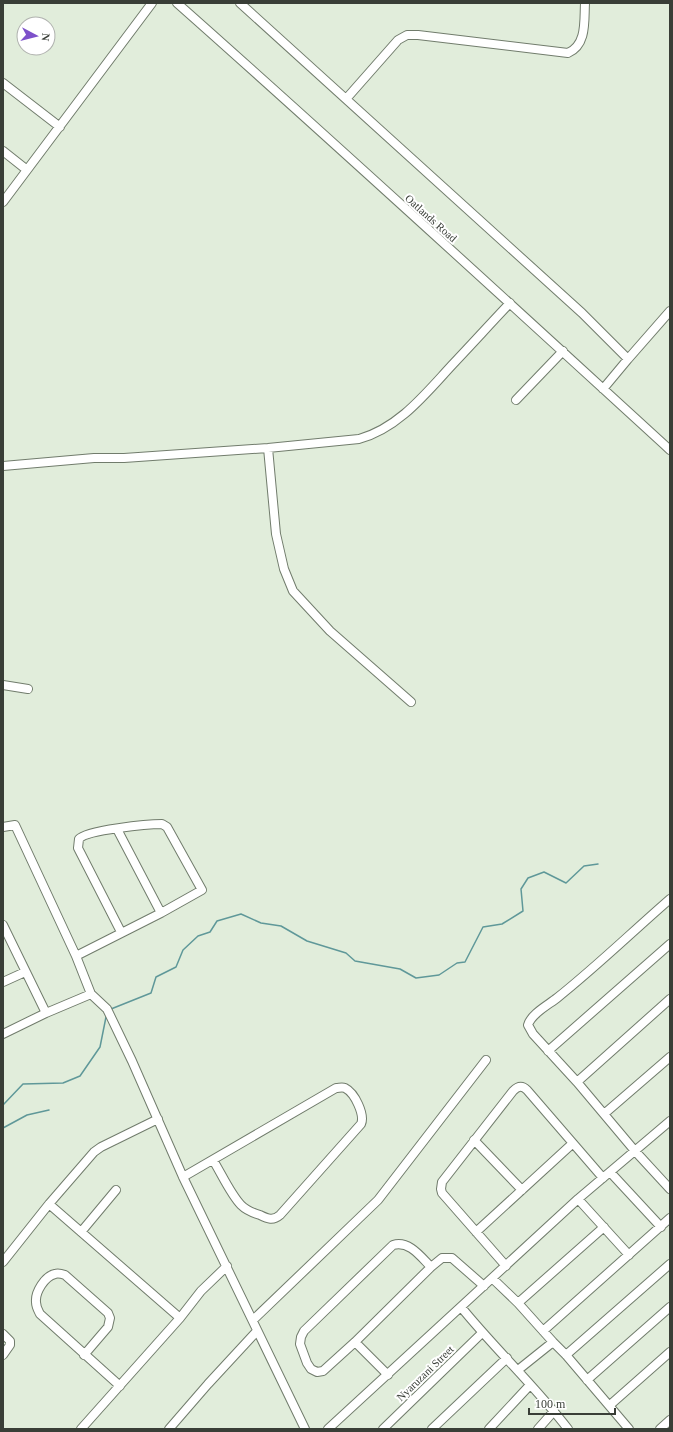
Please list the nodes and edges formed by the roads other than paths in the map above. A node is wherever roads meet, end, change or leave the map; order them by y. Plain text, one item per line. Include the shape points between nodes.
1 (152, 3) edge
2 (176, 3) edge
3 (240, 3) edge
4 (585, 3) edge
5 (3, 83) edge
6 (346, 99) junction
7 (60, 127) junction
8 (3, 151) edge
9 (27, 170) junction
10 (3, 202) edge
11 (510, 303) junction
12 (670, 311) edge
13 (563, 351) junction
14 (628, 359) junction
15 (603, 389) junction
16 (516, 400) dead end
17 (268, 448) junction
18 (670, 450) edge
19 (3, 466) edge
20 (3, 685) edge
21 (28, 689) dead end
22 (411, 702) dead end
23 (3, 827) edge
24 (117, 829) junction
25 (670, 899) edge
26 (161, 913) junction
27 (3, 926) edge
28 (121, 932) junction
29 (670, 944) edge
30 (76, 956) junction
31 (25, 972) junction
32 (3, 982) edge
33 (91, 994) junction
34 (670, 999) edge
35 (46, 1013) junction
36 (3, 1034) edge
37 (548, 1051) junction
38 (670, 1057) edge
39 (486, 1060) dead end
40 (577, 1082) junction
41 (604, 1114) junction
42 (158, 1119) junction
43 (670, 1121) edge
44 (474, 1140) junction
45 (572, 1144) junction
46 (635, 1151) junction
47 (213, 1160) junction
48 (610, 1172) junction
49 (183, 1177) junction
50 (603, 1178) junction
51 (669, 1186) edge
52 (116, 1190) dead end
53 (522, 1190) junction
54 (578, 1199) junction
55 (49, 1204) junction
56 (670, 1218) edge
57 (604, 1227) junction
58 (660, 1227) junction
59 (81, 1232) junction
60 (476, 1232) junction
61 (629, 1255) junction
62 (3, 1262) edge
63 (670, 1264) edge
64 (227, 1266) junction
65 (506, 1266) junction
66 (431, 1268) junction
67 (493, 1279) junction
68 (484, 1286) junction
69 (518, 1303) junction
70 (461, 1307) junction
71 (670, 1307) edge
72 (180, 1318) junction
73 (252, 1320) junction
74 (257, 1331) junction
75 (543, 1331) junction
76 (482, 1333) junction
77 (3, 1334) edge
78 (355, 1342) junction
79 (553, 1342) junction
80 (670, 1352) edge
81 (3, 1355) edge
82 (84, 1355) junction
83 (566, 1355) junction
84 (507, 1358) junction
85 (518, 1370) junction
86 (388, 1375) junction
87 (587, 1380) junction
88 (530, 1385) junction
89 (120, 1386) junction
90 (610, 1405) junction
91 (554, 1412) junction
92 (670, 1420) edge
93 (81, 1429) edge
94 (169, 1429) edge
95 (305, 1429) edge
96 (328, 1429) edge
97 (383, 1429) edge
98 (432, 1429) edge
99 (489, 1429) edge
100 (538, 1429) edge
101 (568, 1429) edge
102 (629, 1429) edge
103 (660, 1429) edge

1 - 7 street
2 - 11 street, Oatlands Road
3 - 6 street
4 - 6 street via 582,38 574,51 568,53 407,35 398,40
5 - 7 street
6 - 14 street via 582,313
7 - 9 street
8 - 9 street
9 - 10 street
11 - 13 street, Oatlands Road
11 - 17 street via 416,404 370,436
12 - 14 street
13 - 15 street, Oatlands Road
13 - 16 street
14 - 15 street
15 - 18 street, Oatlands Road
17 - 19 street
17 - 22 street via 276,534 284,569 293,591 330,631
20 - 21 street
23 - 30 street via 15,826
24 - 26 street
24 - 26 street via 162,824 167,828 202,890
24 - 28 street via 81,836 78,845
25 - 37 street via 531,1020 528,1025 530,1029
26 - 28 street
27 - 31 street
28 - 30 street
29 - 37 street
30 - 33 street
31 - 32 street
31 - 35 street
33 - 35 street
33 - 42 street via 106,1009
34 - 40 street
35 - 36 street
37 - 40 street
38 - 41 street
39 - 73 street via 378,1200
40 - 41 street
41 - 46 street
42 - 49 street
42 - 55 street via 94,1152
43 - 46 street
44 - 45 street via 513,1091 520,1087 527,1090
44 - 53 street
44 - 60 street via 442,1182 441,1189
45 - 50 street
45 - 53 street
46 - 48 street
46 - 51 street
47 - 47 street via 336,1088 345,1088 360,1108 361,1124 280,1214 272,1219 249,1211 241,1205
47 - 49 street
48 - 50 street
48 - 58 street
49 - 64 street
50 - 54 street
52 - 59 street
53 - 60 street
54 - 57 street
54 - 65 street
55 - 59 street
55 - 62 street
56 - 58 street
57 - 61 street
57 - 69 street
58 - 61 street
59 - 72 street
60 - 65 street
61 - 75 street
63 - 83 street
64 - 72 street via 201,1291
64 - 73 street
65 - 67 street
66 - 68 street via 442,1258 452,1258
66 - 78 street
66 - 78 street via 406,1244 393,1245 304,1331 300,1344 307,1363 317,1372 322,1371
67 - 68 street
67 - 69 street
68 - 70 street
69 - 75 street
70 - 76 street
70 - 86 street
71 - 87 street
72 - 89 street
73 - 74 street
74 - 94 street
74 - 95 street
75 - 79 street
76 - 84 street
76 - 97 street, Nyaruzani Street
77 - 81 street via 10,1341
78 - 86 street
79 - 83 street
79 - 85 street
80 - 90 street
82 - 82 street via 108,1327 108,1313 65,1275 51,1275 43,1282 37,1293 37,1308 40,1314
82 - 89 street
83 - 87 street
84 - 85 street
84 - 98 street
85 - 88 street
86 - 96 street
87 - 90 street
88 - 91 street
88 - 99 street
89 - 93 street
90 - 102 street
91 - 100 street
91 - 101 street
92 - 103 street

